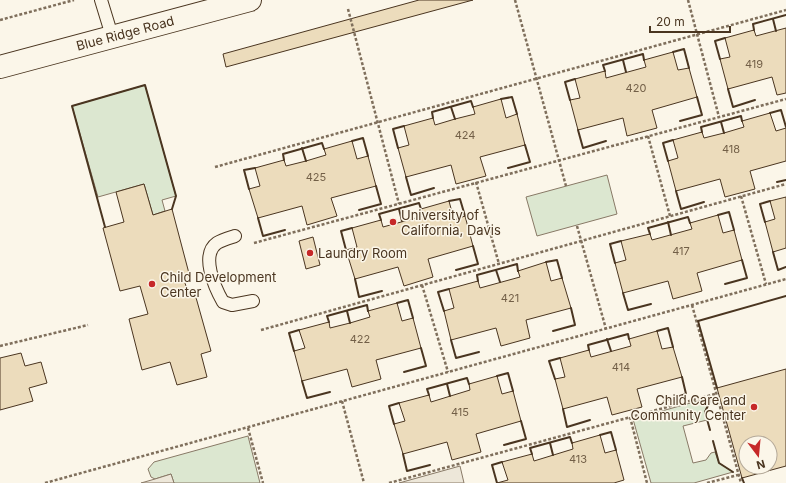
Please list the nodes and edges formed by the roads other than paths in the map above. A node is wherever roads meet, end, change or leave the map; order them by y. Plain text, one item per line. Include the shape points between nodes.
1 (101, 0) edge
2 (250, 0) edge
3 (112, 36) junction
4 (0, 66) edge
5 (235, 236) dead end
6 (253, 301) dead end

1 - 3 lane
2 - 3 street, Blue Ridge Road
3 - 4 street, Blue Ridge Road
5 - 6 lane via 216,244 209,254 218,295 223,302 232,305

